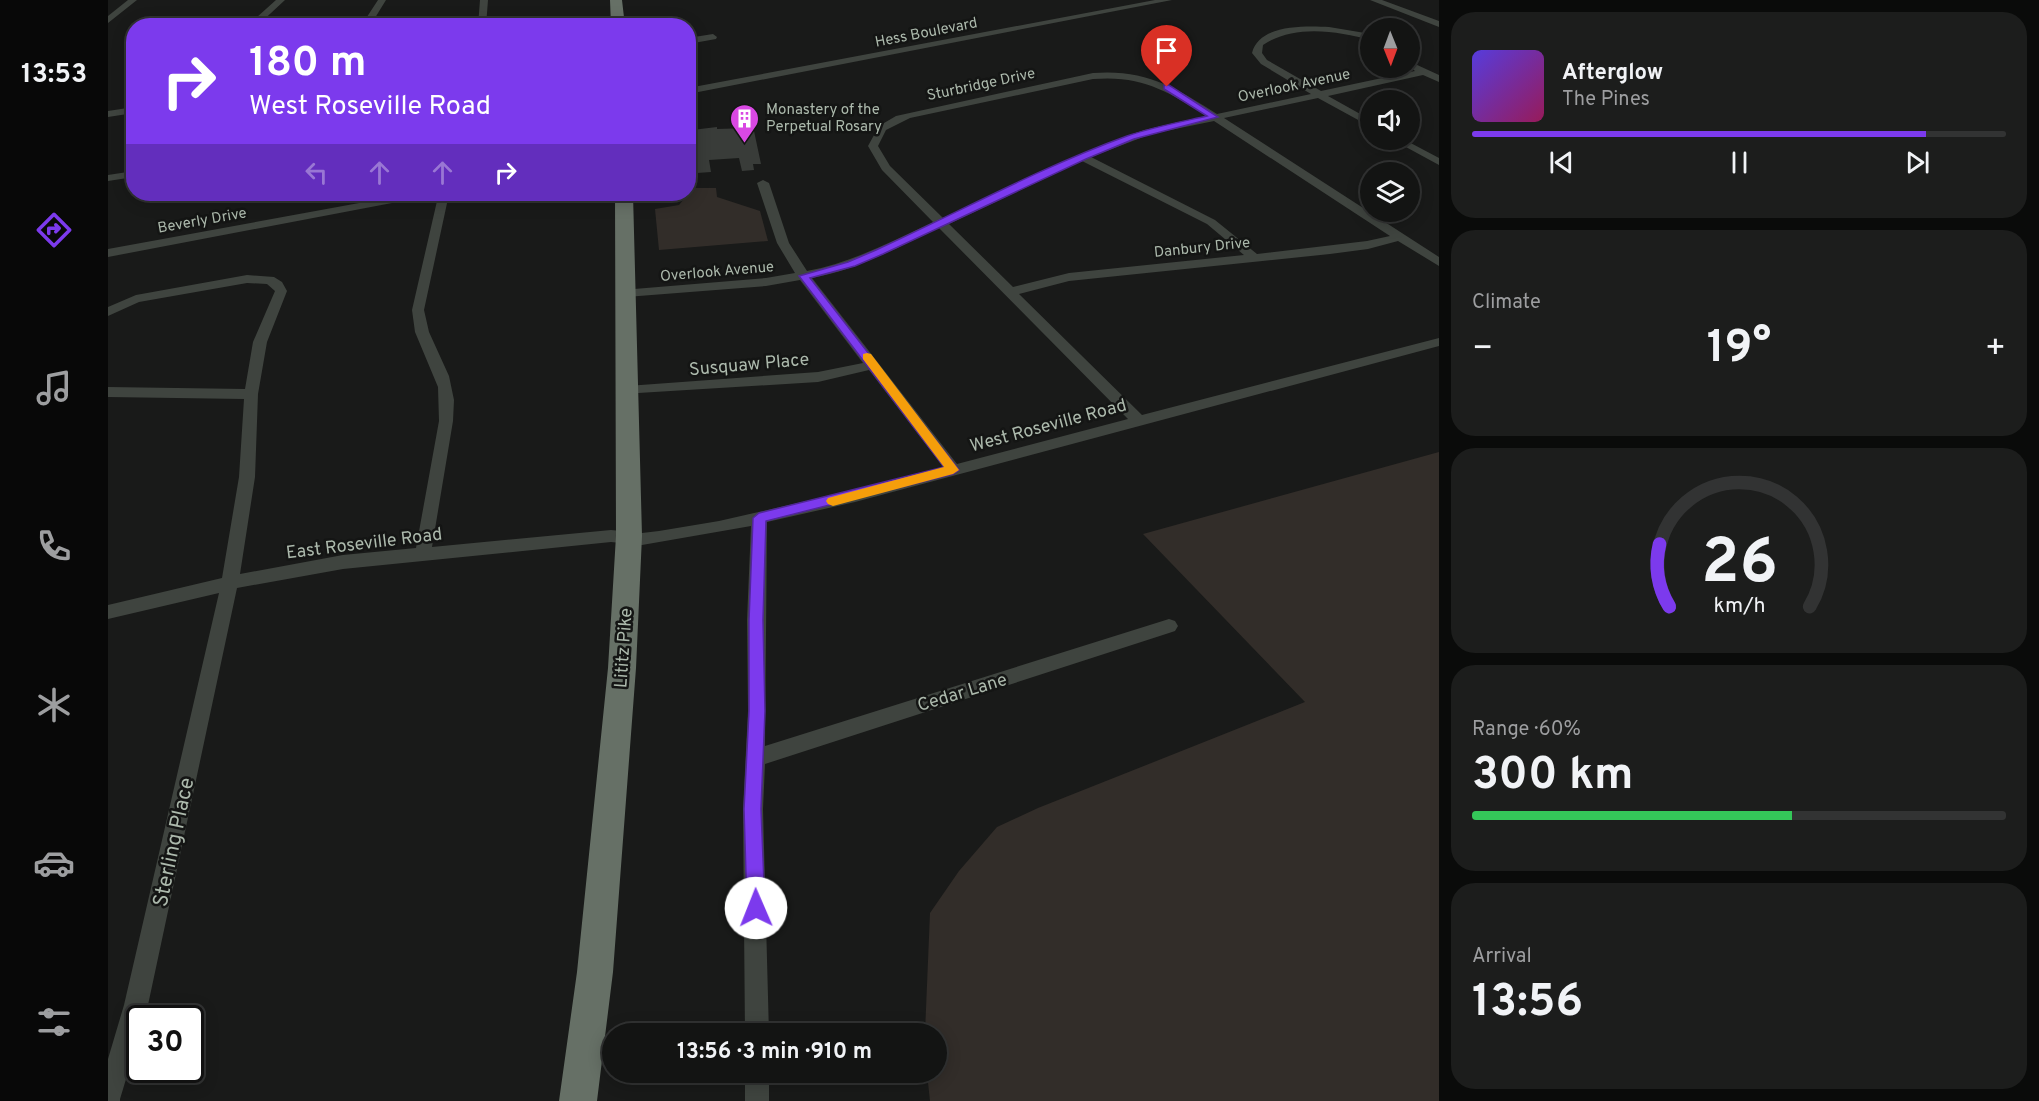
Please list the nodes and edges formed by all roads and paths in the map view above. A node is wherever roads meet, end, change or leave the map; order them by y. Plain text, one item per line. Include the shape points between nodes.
1 (133, 0) edge
2 (281, 0) edge
3 (382, 0) edge
4 (484, 0) edge
5 (616, 0) edge
6 (1168, 0) edge
7 (1374, 0) edge
8 (260, 18) edge
9 (370, 18) edge
10 (483, 18) edge
11 (617, 18) edge
12 (108, 20) edge
13 (1439, 24) edge
14 (1360, 34) edge
15 (713, 37) dead end
16 (696, 40) edge
17 (1420, 70) edge
18 (1423, 72) junction
19 (1439, 79) edge
20 (696, 89) edge
21 (1321, 96) junction
22 (126, 111) edge
23 (108, 114) edge
24 (1214, 117) junction
25 (1360, 118) edge
26 (1417, 150) edge
27 (1082, 157) junction
28 (1439, 162) edge
29 (126, 175) edge
30 (108, 178) edge
31 (763, 183) dead end
32 (387, 201) edge
33 (442, 201) edge
34 (624, 201) edge
35 (941, 223) junction
36 (1398, 237) junction
37 (108, 253) edge
38 (1256, 258) junction
39 (1439, 262) edge
40 (804, 276) junction
41 (1010, 291) junction
42 (626, 293) junction
43 (108, 312) edge
44 (1439, 342) edge
45 (874, 366) junction
46 (627, 391) junction
47 (108, 392) edge
48 (251, 394) junction
49 (1139, 421) junction
50 (953, 470) junction
51 (759, 518) junction
52 (629, 536) junction
53 (423, 554) junction
54 (230, 583) junction
55 (108, 612) edge
56 (1169, 626) dead end
57 (755, 758) junction
58 (757, 1023) edge
59 (757, 1083) edge
60 (108, 1099) edge
61 (578, 1101) edge
62 (757, 1101) edge

1 - 12 street
2 - 8 street
3 - 9 street
4 - 10 street
5 - 11 highway
6 - 20 street, Hess Boulevard
7 - 13 street
14 - 21 street via 1319,28 1272,36 1257,47 1264,62
15 - 16 street
17 - 18 street
18 - 19 street
18 - 21 street, Overlook Avenue
21 - 24 street, Overlook Avenue
21 - 25 street
22 - 23 street
24 - 27 street, Overlook Avenue via 1148,132
24 - 35 street, Sturbridge Drive via 1155,82 1113,74 899,118 882,129 874,142 875,151 886,168
24 - 36 street, Sturbridge Drive
26 - 28 street
27 - 35 street, Overlook Avenue
27 - 38 street via 1211,222
29 - 30 street
31 - 40 street via 783,243
32 - 37 street, Beverly Drive
33 - 53 street via 418,310 421,335 441,376 447,399
34 - 42 highway, Lititz Pike
35 - 40 street, Overlook Avenue via 851,264
35 - 41 street, Sturbridge Drive
36 - 38 street, Danbury Drive via 1356,247
36 - 39 street, Sturbridge Drive
38 - 41 street, Danbury Drive via 1069,277
40 - 42 street, Overlook Avenue via 732,286
40 - 45 street
41 - 49 street, Sturbridge Drive
42 - 46 highway, Lititz Pike
43 - 48 street, Sterling Place via 136,299 247,279 270,280 281,291 260,342
44 - 49 street, West Roseville Road
45 - 46 street, Susquaw Place via 818,377
45 - 50 street
46 - 52 highway, Lititz Pike
47 - 48 street
48 - 54 street, Sterling Place via 247,477
49 - 50 street, West Roseville Road
50 - 51 street, West Roseville Road
51 - 52 street, West Roseville Road via 659,537
51 - 57 street
52 - 53 street, East Roseville Road
52 - 61 highway, Lititz Pike via 622,668 595,972
53 - 54 street, East Roseville Road via 322,566
54 - 55 street, East Roseville Road
54 - 60 street, Sterling Place via 136,1005
56 - 57 street, Cedar Lane
57 - 58 street
59 - 62 street

